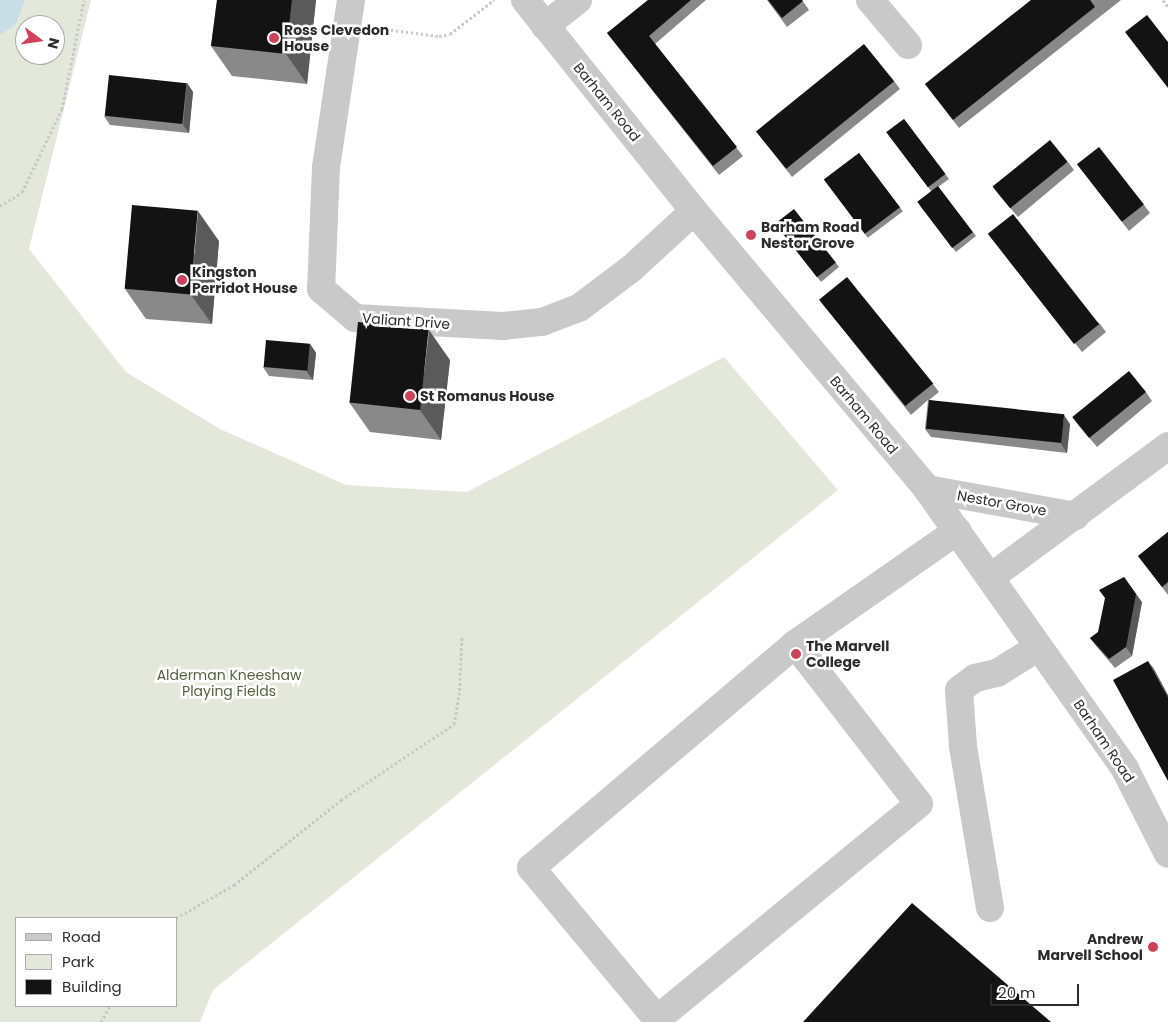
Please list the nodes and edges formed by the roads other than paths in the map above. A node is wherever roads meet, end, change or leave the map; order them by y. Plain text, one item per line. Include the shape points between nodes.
1 (525, 0) edge
2 (578, 0) edge
3 (870, 0) edge
4 (350, 12) edge
5 (546, 26) junction
6 (908, 45) dead end
7 (694, 211) junction
8 (1168, 446) edge
9 (927, 489) junction
10 (1076, 516) junction
11 (957, 531) junction
12 (990, 577) junction
13 (794, 644) junction
14 (1039, 646) junction
15 (1168, 854) edge
16 (990, 908) dead end

1 - 5 street, Barham Road
2 - 5 street
3 - 6 street
4 - 7 street, Valiant Drive via 326,167 321,289 355,318 503,326 542,322 579,308 632,268
5 - 7 street, Barham Road
7 - 9 street, Barham Road
8 - 10 street, Nestor Grove
9 - 10 street, Nestor Grove
9 - 11 street, Barham Road
10 - 12 street, Nestor Grove
11 - 12 street, Barham Road
11 - 13 street
12 - 14 street, Barham Road
13 - 13 street via 919,804 658,1019 531,868
14 - 15 street, Barham Road via 1126,769
14 - 16 street via 997,673 975,678 959,690 963,746

